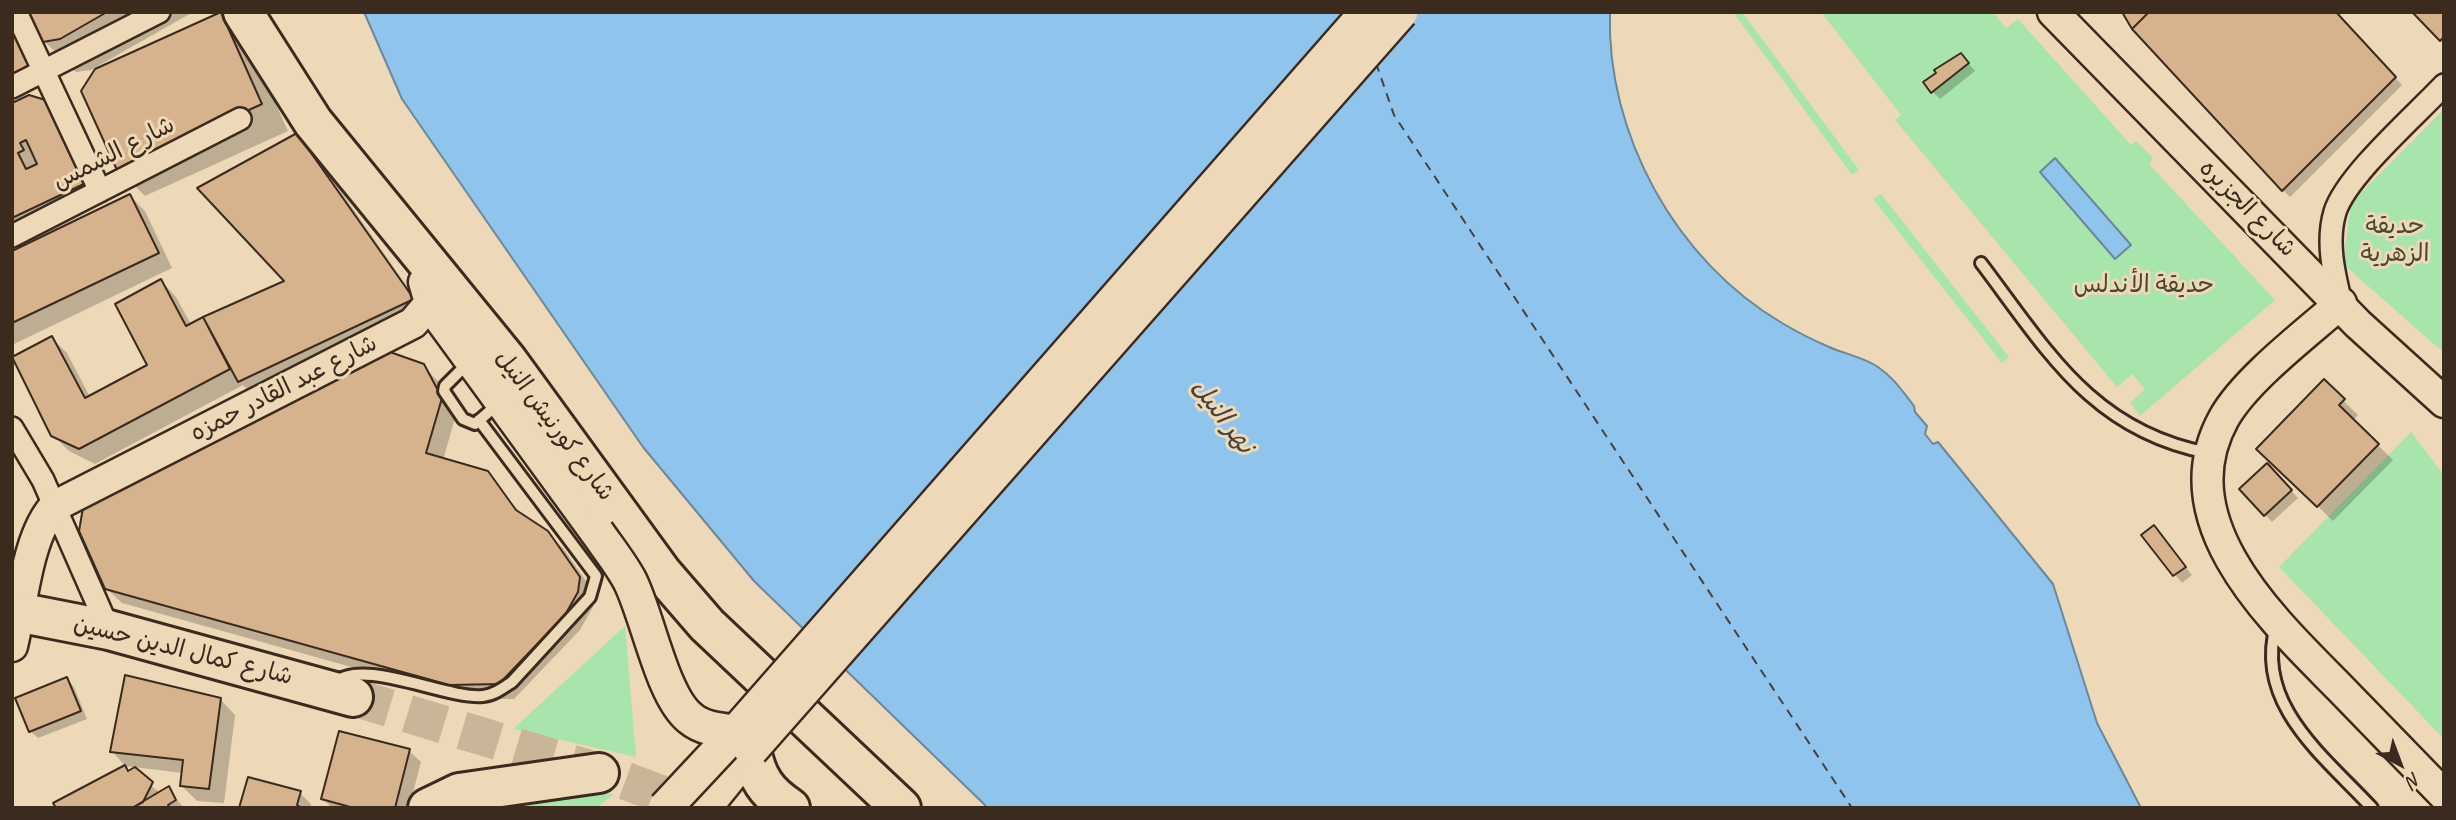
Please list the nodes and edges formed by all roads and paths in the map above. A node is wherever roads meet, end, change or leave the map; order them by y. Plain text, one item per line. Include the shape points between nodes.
1 (16, 12) edge
2 (159, 12) edge
3 (243, 12) edge
4 (1367, 12) edge
5 (1401, 12) edge
6 (2053, 12) edge
7 (44, 71) junction
8 (2444, 85) edge
9 (12, 87) edge
10 (240, 119) dead end
11 (100, 191) junction
12 (397, 225) junction
13 (12, 236) edge
14 (1981, 263) dead end
15 (430, 303) junction
16 (2341, 303) junction
17 (2444, 402) edge
18 (490, 411) junction
19 (12, 428) edge
20 (2210, 453) junction
21 (55, 506) junction
22 (15, 623) edge
23 (2277, 624) junction
24 (109, 630) junction
25 (341, 693) joint
26 (743, 741) junction
27 (599, 773) dead end
28 (2444, 794) edge
29 (428, 808) edge
30 (665, 808) edge
31 (704, 808) edge
32 (790, 808) edge
33 (901, 808) edge
34 (2372, 808) edge

1 - 7 street
2 - 7 street
3 - 12 highway, شارع كورنيش النيل via 313,121
4 - 26 main road, bridge
5 - 26 main road, bridge
6 - 16 street, شارع الجزيره
7 - 9 street
7 - 11 street
8 - 16 street via 2348,187 2335,212 2332,259
10 - 11 street, شارع الشمس
11 - 13 street, شارع الشمس
12 - 15 street
12 - 33 highway, شارع كورنيش النيل via 507,360 662,573 707,625
14 - 20 lane via 2087,396 2139,431
15 - 18 main road via 471,360
15 - 21 street, شارع عبد القادر حمزه via 413,323
16 - 17 street, شارع الجزيره
16 - 20 street via 2236,400
18 - 25 lane via 596,576 590,597 498,692 463,694 352,674 342,676
18 - 26 main road, bridge via 597,532 629,580 673,698 688,718
19 - 21 street
20 - 23 street via 2207,489 2214,523
21 - 22 street via 37,535
21 - 24 street
22 - 24 highway, شارع كمال الدين حسين
23 - 28 street
23 - 34 lane via 2271,664 2283,706
24 - 25 highway, شارع كمال الدين حسين
26 - 30 main road, bridge
26 - 31 main road
26 - 32 highway via 760,781
27 - 29 highway via 459,793

